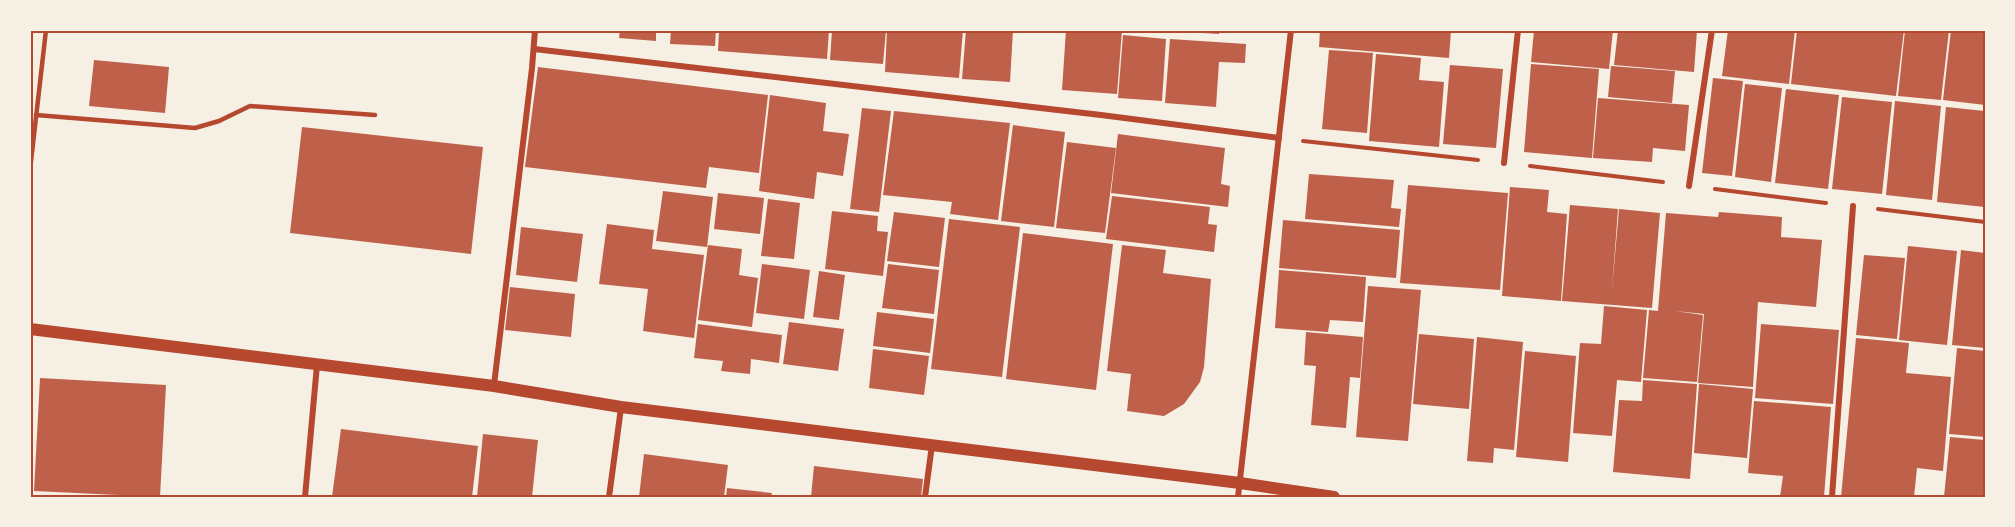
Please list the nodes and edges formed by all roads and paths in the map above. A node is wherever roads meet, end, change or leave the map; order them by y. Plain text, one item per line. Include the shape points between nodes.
1 (46, 30) edge
2 (535, 30) edge
3 (1291, 30) edge
4 (1518, 30) edge
5 (1712, 30) edge
6 (534, 49) junction
7 (36, 115) junction
8 (375, 115) dead end
9 (1279, 138) junction
10 (1503, 163) junction
11 (30, 170) edge
12 (1689, 186) junction
13 (1853, 206) junction
14 (1985, 222) edge
15 (30, 329) edge
16 (317, 365) junction
17 (494, 386) junction
18 (621, 407) junction
19 (932, 445) junction
20 (1240, 483) junction
21 (305, 497) edge
22 (609, 497) edge
23 (925, 497) edge
24 (1238, 497) edge
25 (1334, 497) edge
26 (1832, 497) edge

1 - 7 lane
2 - 6 street
3 - 9 street
4 - 10 street
5 - 12 street
6 - 9 street
6 - 17 street
7 - 8 lane via 195,128 250,106
7 - 11 lane
9 - 10 path
9 - 20 street
10 - 12 path
12 - 13 path
13 - 14 path
13 - 26 street
15 - 16 main road
16 - 17 main road
16 - 21 street
17 - 18 main road
18 - 19 main road
18 - 22 street
19 - 20 main road
19 - 23 street
20 - 24 street
20 - 25 main road

